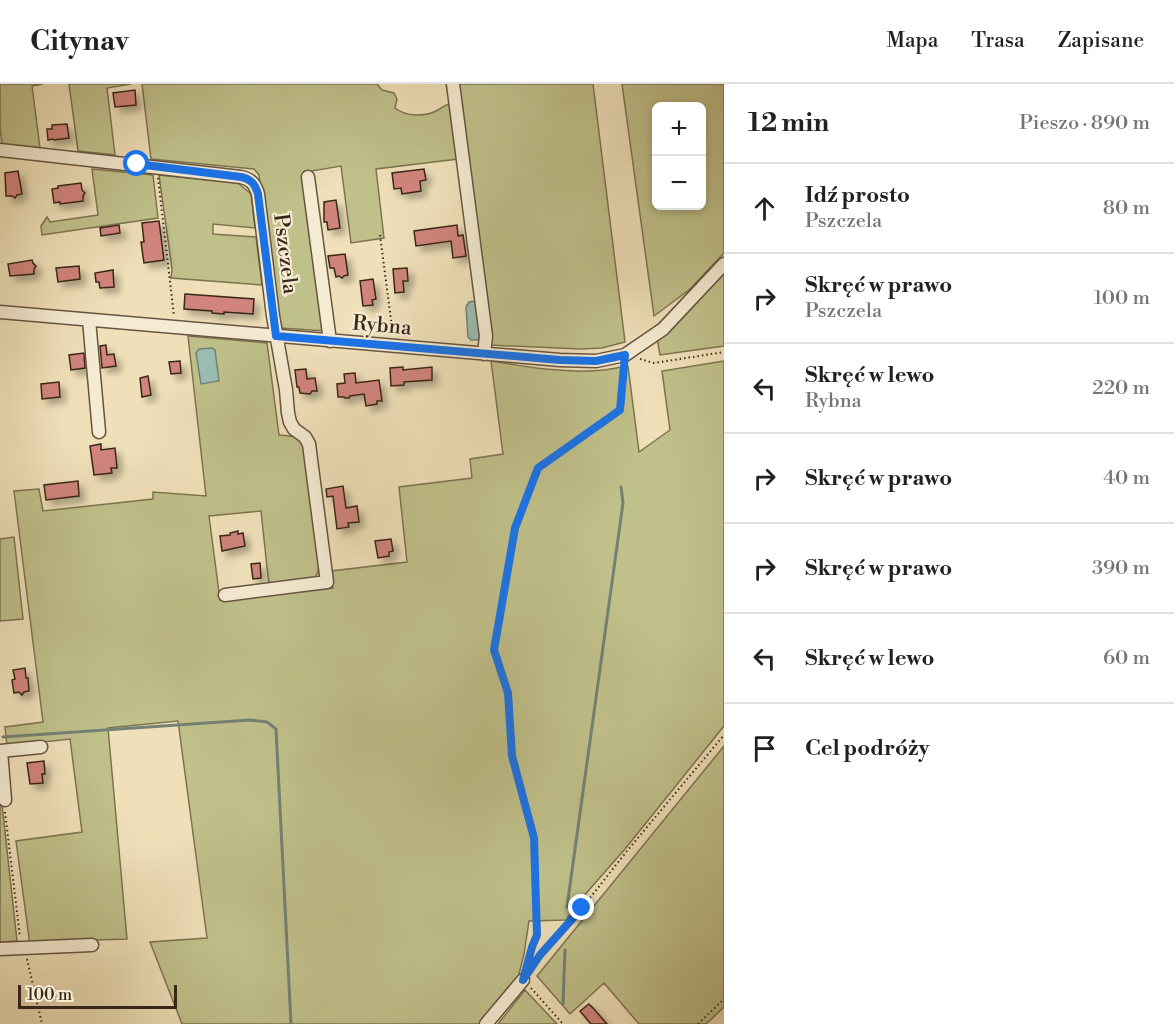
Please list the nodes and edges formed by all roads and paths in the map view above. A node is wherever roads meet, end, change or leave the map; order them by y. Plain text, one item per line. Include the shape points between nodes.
1 (453, 84) edge
2 (0, 150) edge
3 (156, 167) junction
4 (308, 177) dead end
5 (380, 235) dead end
6 (724, 264) edge
7 (0, 312) edge
8 (89, 320) junction
9 (175, 327) junction
10 (276, 336) junction
11 (330, 341) junction
12 (394, 346) junction
13 (724, 352) edge
14 (484, 354) junction
15 (625, 355) junction
16 (99, 432) dead end
17 (225, 595) dead end
18 (724, 735) edge
19 (41, 747) dead end
20 (0, 751) edge
21 (5, 800) joint
22 (92, 945) dead end
23 (0, 949) edge
24 (21, 949) junction
25 (523, 980) junction
26 (724, 999) edge
27 (42, 1024) edge
28 (486, 1024) edge
29 (563, 1024) edge
30 (698, 1024) edge

1 - 14 street via 486,336
2 - 3 street, Pszczela
3 - 9 path
3 - 10 street, Pszczela via 241,177 256,186
4 - 11 street
5 - 12 path
6 - 15 street, Rybna via 663,329
7 - 8 street, Rybna
8 - 9 street, Rybna
8 - 16 street
9 - 10 street, Rybna
10 - 11 street, Rybna
10 - 17 street via 290,422 309,444 327,582
11 - 12 street, Rybna
12 - 14 street, Rybna
13 - 15 path via 654,363
14 - 15 street, Rybna via 596,361
15 - 25 path via 620,410 538,468 515,528 494,650 508,693 512,756 534,838 537,935
18 - 25 path
19 - 20 street
20 - 21 street
21 - 24 path
22 - 24 street
23 - 24 street
24 - 27 path
25 - 28 street
25 - 29 path
26 - 30 path

